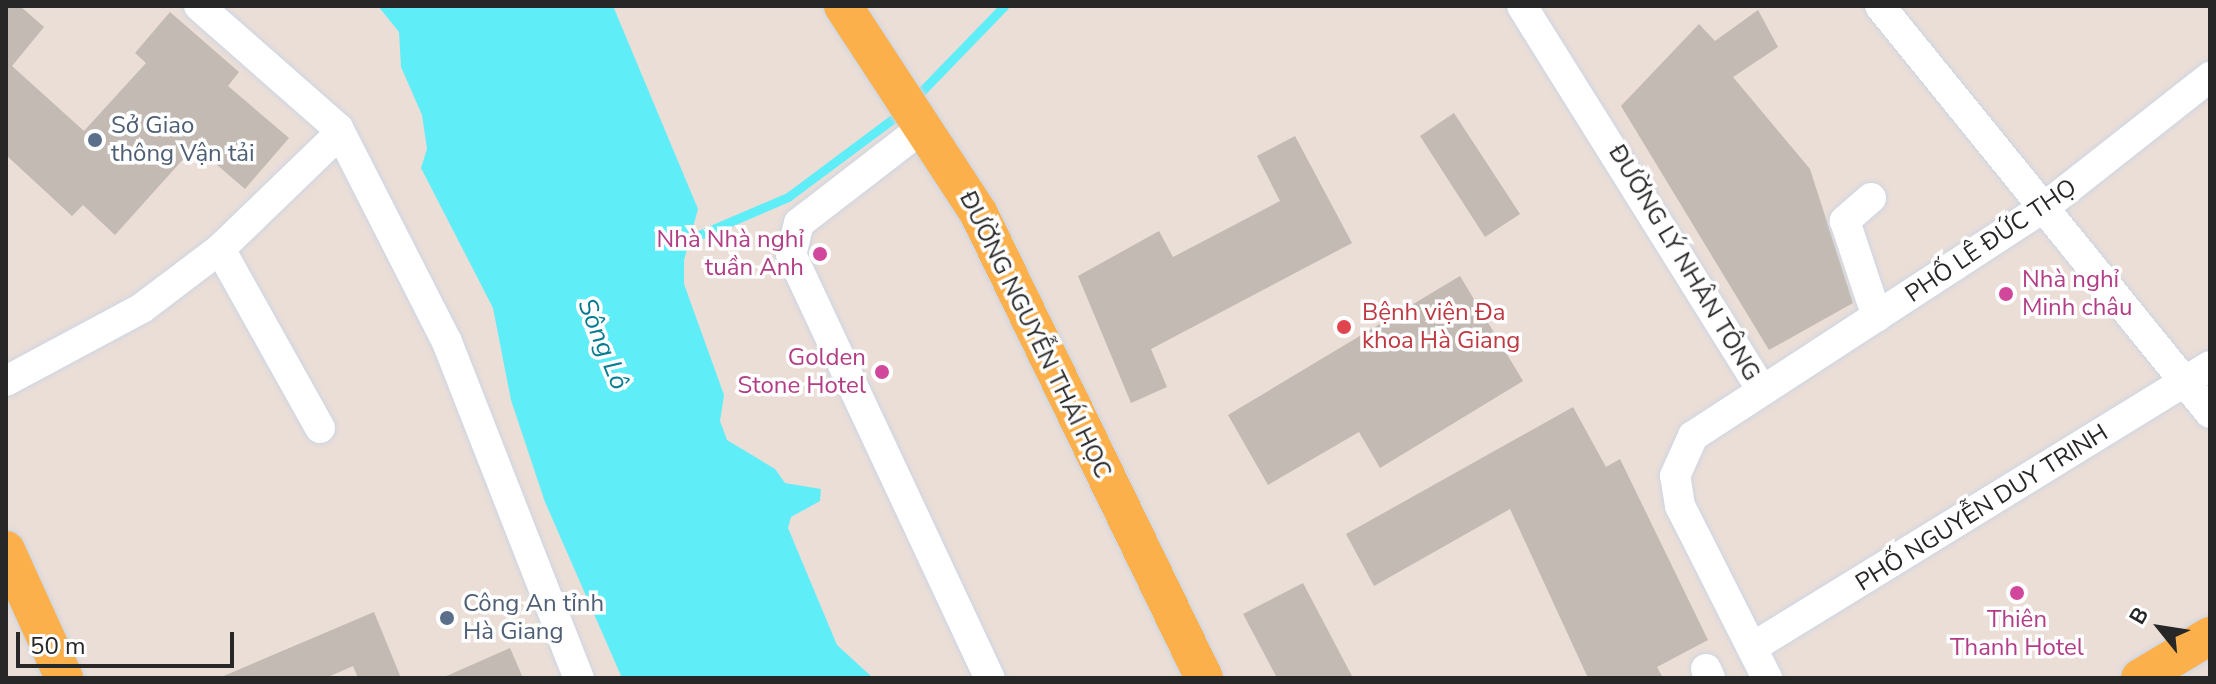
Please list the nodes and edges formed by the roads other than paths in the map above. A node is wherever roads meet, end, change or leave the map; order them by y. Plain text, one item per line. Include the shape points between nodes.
1 (199, 6) edge
2 (843, 6) edge
3 (1522, 6) edge
4 (1880, 6) edge
5 (2210, 77) edge
6 (923, 123) junction
7 (340, 133) junction
8 (1871, 198) dead end
9 (2046, 206) junction
10 (220, 249) junction
11 (1877, 317) junction
12 (2198, 373) edge
13 (6, 381) edge
14 (1761, 388) junction
15 (2210, 413) edge
16 (320, 428) dead end
17 (6, 550) edge
18 (2210, 636) edge
19 (1753, 647) junction
20 (64, 678) edge
21 (579, 678) edge
22 (990, 678) edge
23 (1204, 678) edge
24 (1767, 678) edge
25 (2140, 678) edge

1 - 7 street
2 - 6 main road, ĐƯỜNG NGUYỄN THÁI HỌC
3 - 14 street, ĐƯỜNG LÝ NHÂN TÔNG
4 - 9 street
5 - 9 street, PHỐ LÊ ĐỨC THỌ
6 - 22 street via 799,223 791,254
6 - 23 main road, ĐƯỜNG NGUYỄN THÁI HỌC via 979,214
7 - 10 street
7 - 21 street via 447,342
8 - 11 street via 1845,221
9 - 11 street, PHỐ LÊ ĐỨC THỌ
9 - 12 street
10 - 13 street via 142,308
10 - 16 street
11 - 14 street, PHỐ LÊ ĐỨC THỌ
12 - 15 street
12 - 19 street, PHỐ NGUYỄN DUY TRINH via 1919,550
14 - 19 street, ĐƯỜNG LÝ NHÂN TÔNG via 1693,436 1675,476 1680,506
17 - 20 main road
18 - 25 main road
19 - 24 street, ĐƯỜNG LÝ NHÂN TÔNG

